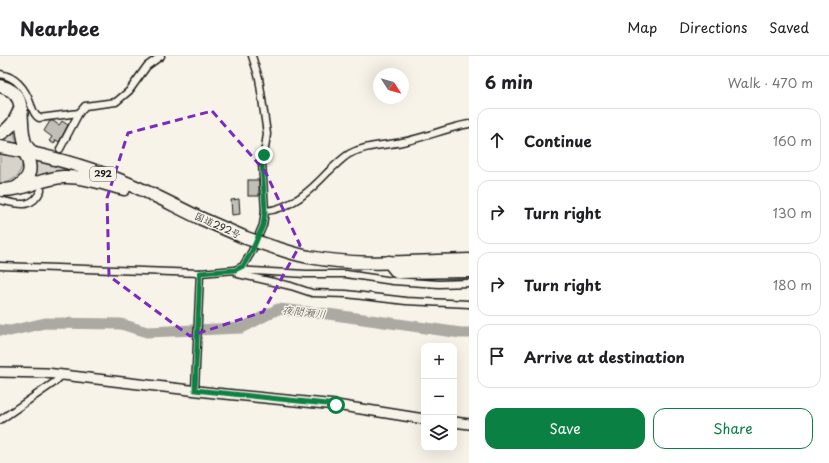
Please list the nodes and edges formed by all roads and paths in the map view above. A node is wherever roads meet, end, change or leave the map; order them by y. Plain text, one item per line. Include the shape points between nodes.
1 (161, 56) edge
2 (252, 56) edge
3 (0, 74) edge
4 (0, 86) edge
5 (21, 108) junction
6 (79, 113) junction
7 (469, 124) edge
8 (0, 134) edge
9 (0, 147) edge
10 (60, 149) tunnel mouth
11 (28, 152) junction
12 (6, 190) edge
13 (41, 190) dead end
14 (160, 199) junction
15 (0, 200) edge
16 (265, 211) junction
17 (469, 260) edge
18 (389, 262) junction
19 (0, 266) edge
20 (235, 270) junction
21 (469, 271) edge
22 (200, 275) junction
23 (469, 283) edge
24 (469, 304) edge
25 (0, 372) edge
26 (62, 375) junction
27 (195, 390) junction
28 (421, 419) edge
29 (0, 420) edge
30 (457, 422) edge
31 (469, 424) edge

1 - 6 street via 148,66 129,91 116,102 85,106
2 - 16 street via 259,78 267,134 262,163
3 - 6 street via 16,80 27,95 35,116 39,118
4 - 5 highway via 13,92
5 - 8 highway via 9,128
5 - 11 highway via 21,121
6 - 10 street
7 - 16 street via 454,126 403,142 362,148 347,155 313,188 286,206
9 - 11 highway, 国道292号 / 292
11 - 12 highway via 28,177 22,184
11 - 14 highway, 国道292号 / 292 via 81,166
12 - 14 highway via 62,177 84,178
13 - 15 street via 37,198 29,204
14 - 18 highway, 国道292号 / 292, bridge via 246,238 276,248 309,257
16 - 20 street via 263,225 252,251 243,266
17 - 18 highway, 国道292号 / 292
18 - 21 highway via 398,272
19 - 22 street
20 - 22 street
20 - 23 street via 346,274 423,283
20 - 24 street via 238,274 312,293
22 - 27 street
25 - 26 street
26 - 27 street
26 - 29 street
27 - 28 street via 336,405
30 - 31 street

